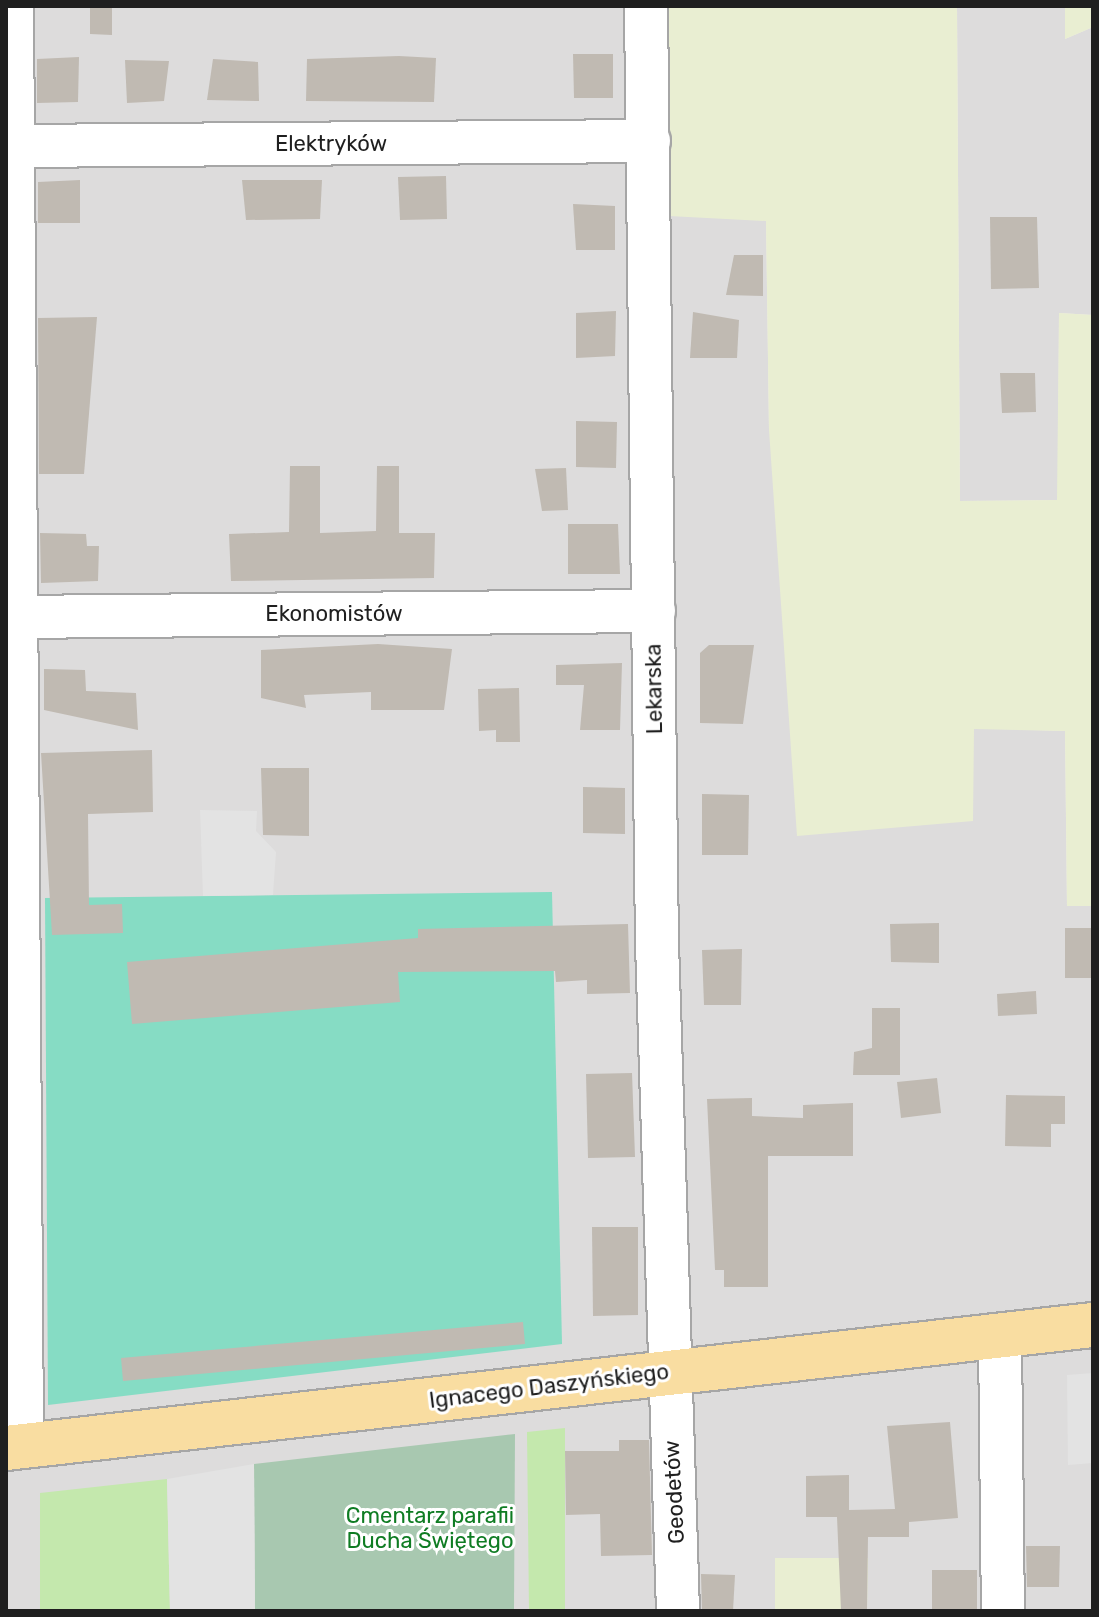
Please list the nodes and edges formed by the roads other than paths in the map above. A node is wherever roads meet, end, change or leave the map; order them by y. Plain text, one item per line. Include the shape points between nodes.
1 (12, 6) edge
2 (646, 6) edge
3 (649, 141) junction
4 (14, 146) junction
5 (654, 611) junction
6 (13, 617) junction
7 (1093, 1325) edge
8 (1000, 1335) junction
9 (668, 1372) junction
10 (14, 1447) edge
11 (678, 1611) edge
12 (1003, 1611) edge

1 - 4 street
2 - 3 street, Lekarska
3 - 4 street, Elektryków
3 - 5 street, Lekarska
4 - 6 street
5 - 6 street, Ekonomistów
5 - 9 street, Lekarska
6 - 10 street via 22,906
7 - 8 main road, Ignacego Daszyńskiego
8 - 9 main road, Ignacego Daszyńskiego
8 - 12 street
9 - 10 main road, Ignacego Daszyńskiego
9 - 11 street, Geodetów

